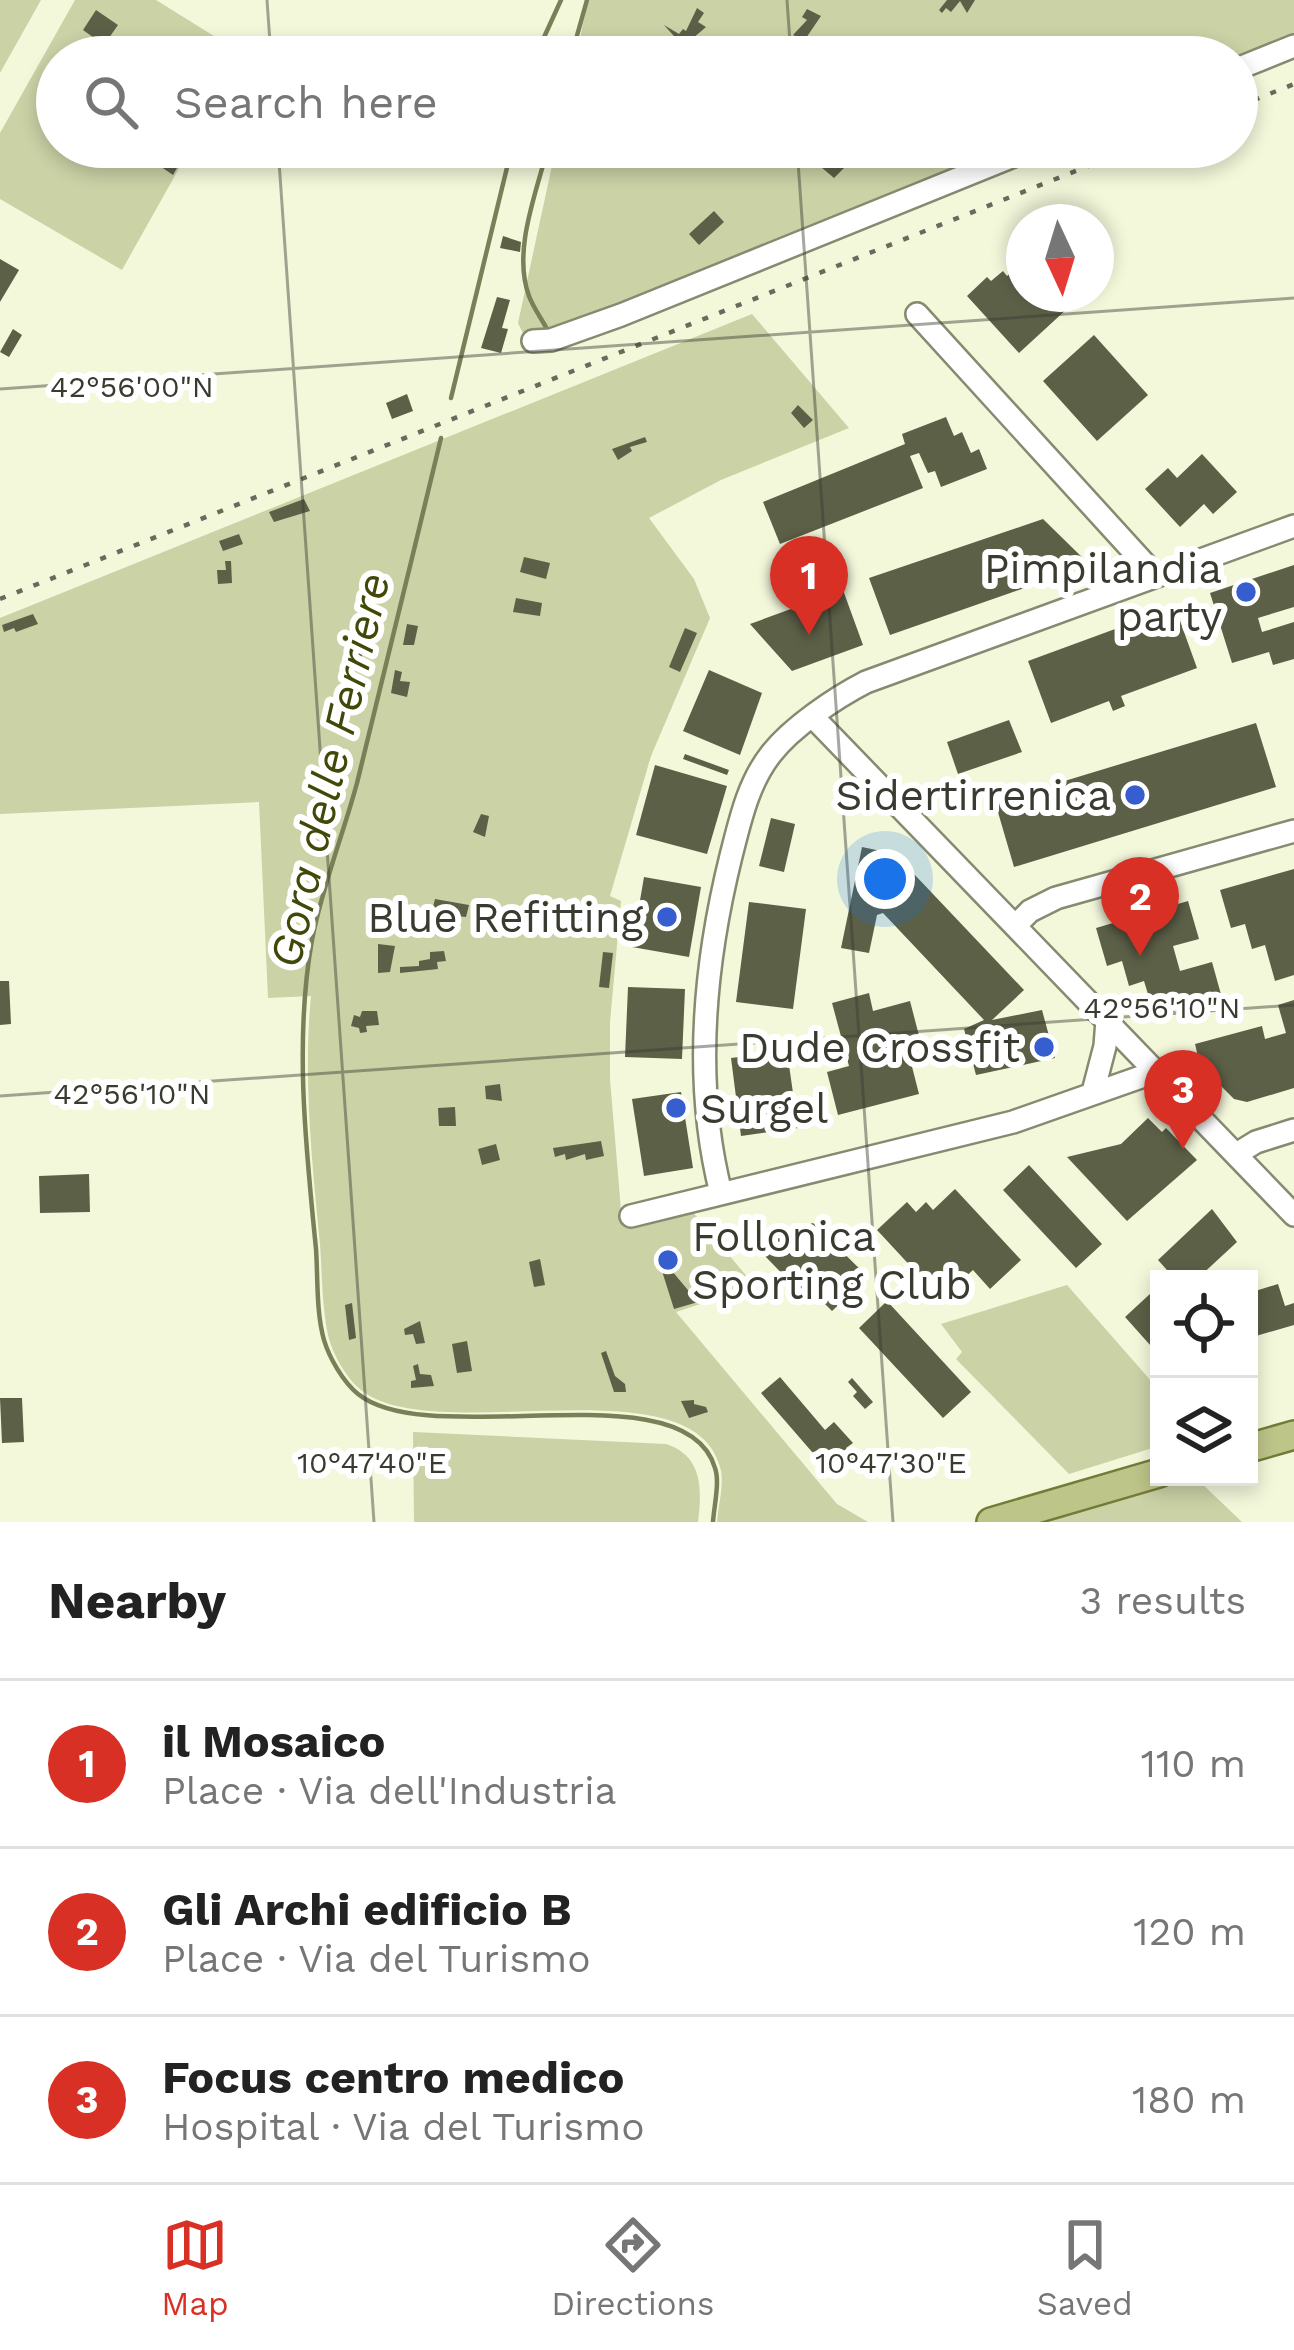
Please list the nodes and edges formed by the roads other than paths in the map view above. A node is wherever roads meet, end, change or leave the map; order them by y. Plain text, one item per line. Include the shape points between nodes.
1 (1294, 46) edge
2 (1258, 61) edge
3 (984, 168) edge
4 (917, 314) dead end
5 (533, 341) dead end
6 (1294, 526) edge
7 (1154, 574) junction
8 (814, 718) junction
9 (1294, 831) edge
10 (1016, 925) junction
11 (1107, 1020) junction
12 (1158, 1071) junction
13 (1093, 1092) junction
14 (1294, 1130) edge
15 (1238, 1154) junction
16 (721, 1193) junction
17 (1294, 1215) edge
18 (631, 1216) dead end
19 (1294, 1423) edge
20 (1271, 1442) edge
21 (1150, 1476) edge
22 (991, 1522) edge

1 - 2 street
3 - 5 street via 644,306
4 - 7 street
6 - 7 street
7 - 8 street via 866,682
8 - 10 street
8 - 16 street via 781,743 753,785 721,897 705,1028
9 - 10 street via 1056,898
10 - 11 street
11 - 12 street
11 - 13 street
12 - 13 street
12 - 15 street
13 - 16 street via 1013,1122
14 - 15 street
15 - 17 street
16 - 18 street
19 - 20 street
21 - 22 main road

